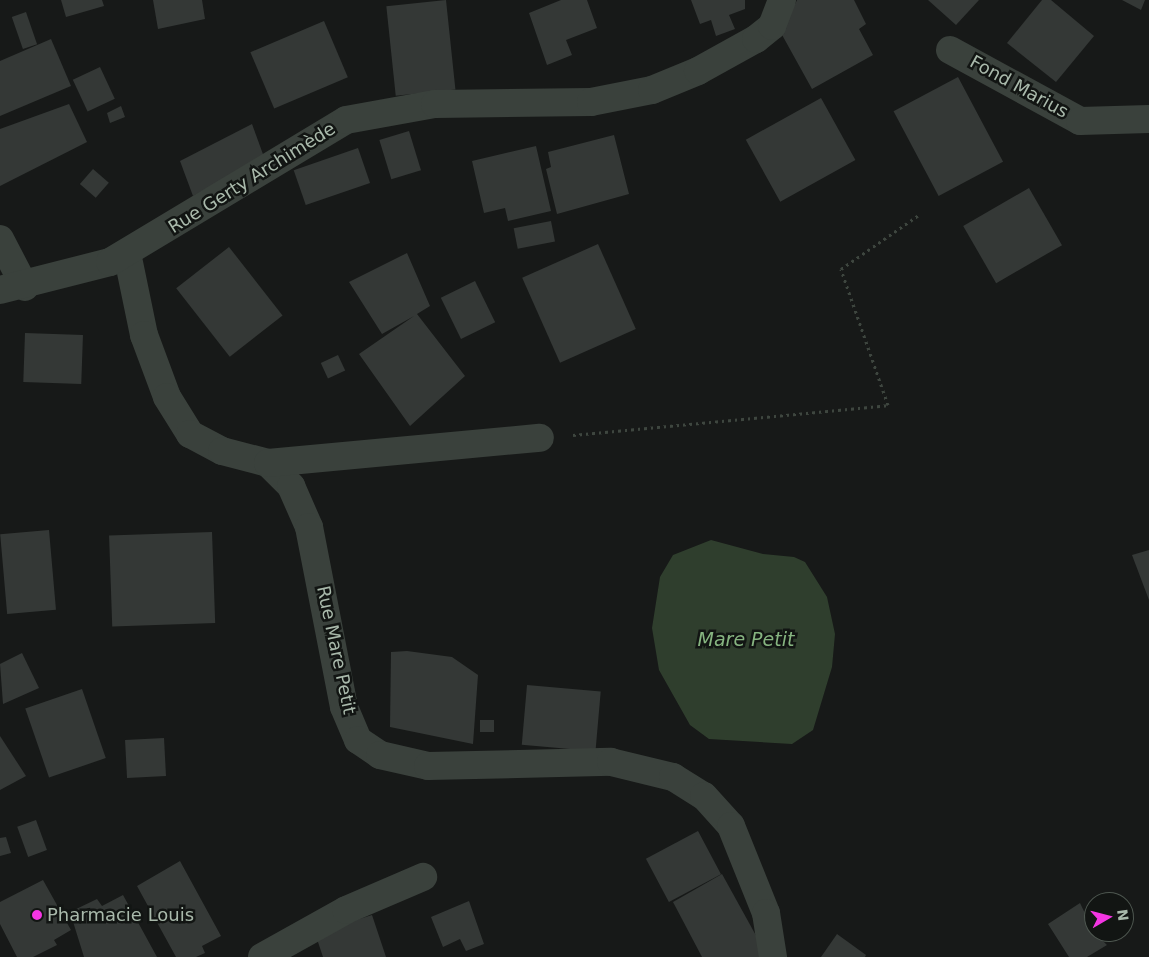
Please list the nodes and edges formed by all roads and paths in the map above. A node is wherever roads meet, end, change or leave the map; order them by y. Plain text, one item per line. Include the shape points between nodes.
1 (782, 0) edge
2 (950, 50) dead end
3 (1149, 119) edge
4 (920, 214) dead end
5 (0, 239) edge
6 (127, 252) junction
7 (12, 288) edge
8 (540, 438) joint
9 (268, 463) junction
10 (423, 877) dead end
11 (262, 957) edge
12 (773, 957) edge

1 - 6 street, Rue Gerty Archimède via 772,26 756,39 698,71 620,100 466,101 346,120
2 - 3 street, Fond Marius via 1080,120
4 - 8 path via 841,269 888,405
5 - 7 street
6 - 7 street, Rue Gerty Archimède via 110,262
6 - 9 street via 144,335 167,396 190,434 222,451
8 - 9 street
9 - 12 street, Rue Mare Petit via 291,486 309,527 344,707 358,740 380,755 428,766 611,762 673,777 704,796 731,826 766,913
10 - 11 street via 346,910

